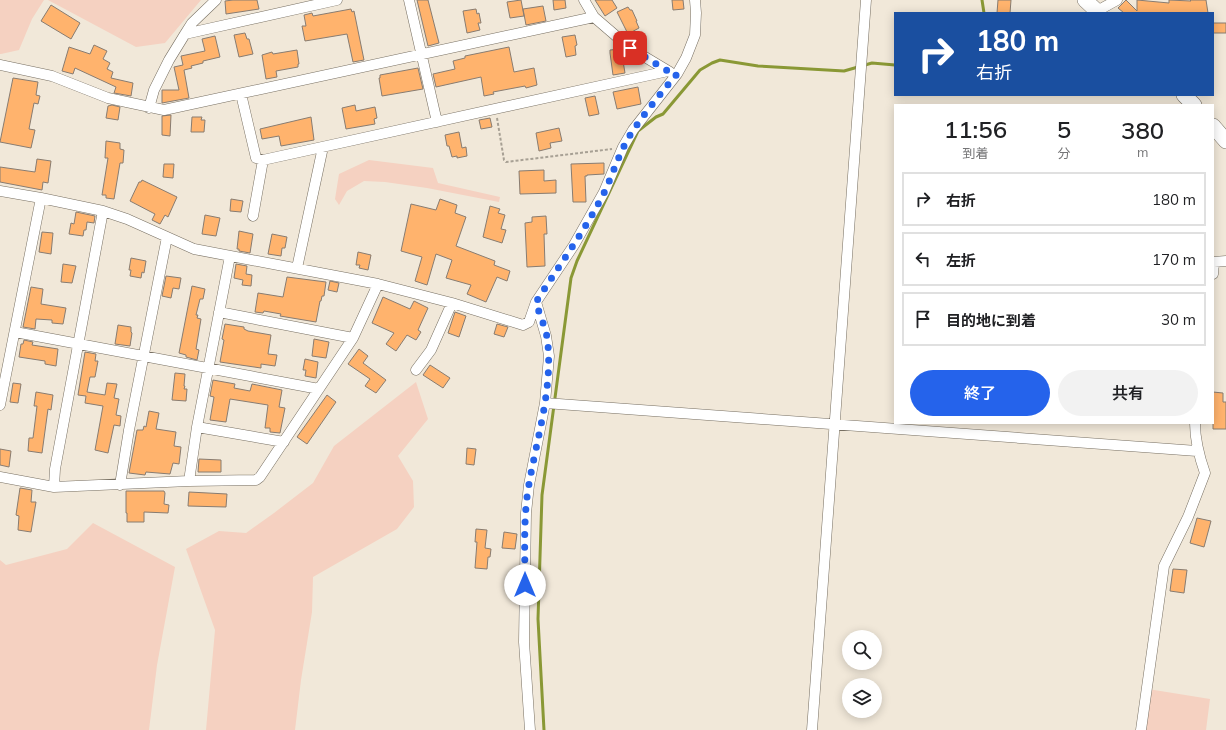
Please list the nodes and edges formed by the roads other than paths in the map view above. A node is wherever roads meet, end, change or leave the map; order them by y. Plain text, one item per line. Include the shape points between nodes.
1 (216, 0) edge
2 (337, 0) edge
3 (409, 0) edge
4 (584, 0) edge
5 (695, 0) edge
6 (866, 0) edge
7 (1085, 0) edge
8 (1117, 0) edge
9 (1098, 12) edge
10 (594, 17) junction
11 (185, 34) junction
12 (421, 54) junction
13 (0, 65) edge
14 (672, 72) junction
15 (241, 94) junction
16 (1185, 96) edge
17 (1193, 104) edge
18 (149, 108) junction
19 (437, 122) junction
20 (1214, 127) edge
21 (1226, 141) edge
22 (323, 147) junction
23 (263, 160) junction
24 (0, 191) edge
25 (40, 198) junction
26 (103, 211) junction
27 (253, 216) dead end
28 (167, 237) junction
29 (230, 256) junction
30 (1226, 261) edge
31 (1214, 262) edge
32 (297, 268) junction
33 (378, 284) junction
34 (536, 302) junction
35 (452, 303) junction
36 (219, 312) junction
37 (15, 332) junction
38 (352, 338) junction
39 (79, 344) junction
40 (143, 356) junction
41 (208, 369) junction
42 (416, 370) dead end
43 (319, 389) junction
44 (545, 404) junction
45 (0, 405) edge
46 (1195, 424) edge
47 (835, 425) junction
48 (197, 427) junction
49 (284, 442) junction
50 (1198, 451) junction
51 (0, 478) edge
52 (188, 481) junction
53 (120, 485) junction
54 (54, 487) junction
55 (530, 730) edge
56 (812, 730) edge
57 (1141, 730) edge

1 - 11 street via 192,23
2 - 11 street
3 - 12 street
4 - 10 street
5 - 14 street via 695,35 686,58
6 - 47 street
7 - 9 highway
8 - 9 street
10 - 12 street
10 - 14 street via 630,48
11 - 18 street via 154,90
12 - 15 street
12 - 19 street
13 - 18 street via 52,76 108,98
14 - 19 street
14 - 34 street via 633,130 586,225
15 - 18 street via 164,110
15 - 23 street via 256,158
16 - 17 highway
19 - 22 street
20 - 21 highway
22 - 23 street
22 - 32 street
23 - 27 street
24 - 25 street
25 - 26 street
25 - 37 street
26 - 28 street
26 - 39 street
28 - 29 street via 194,248
28 - 40 street
29 - 32 street
29 - 36 street
30 - 31 street
32 - 33 street
33 - 35 street
33 - 38 street
34 - 35 street via 529,322 523,325
34 - 44 street via 549,356
35 - 42 street via 431,350
36 - 38 street
36 - 41 street
37 - 39 street
37 - 45 street
38 - 43 street
39 - 40 street
39 - 54 street via 55,469
40 - 41 street
40 - 53 street
41 - 43 street
41 - 48 street
43 - 49 street
44 - 47 street
44 - 55 street via 526,513 524,642
46 - 50 street
47 - 50 street
47 - 56 street
48 - 49 street
48 - 52 street
49 - 52 street via 256,480
50 - 57 street via 1205,473 1188,517 1164,566
51 - 54 street
52 - 53 street
53 - 54 street

